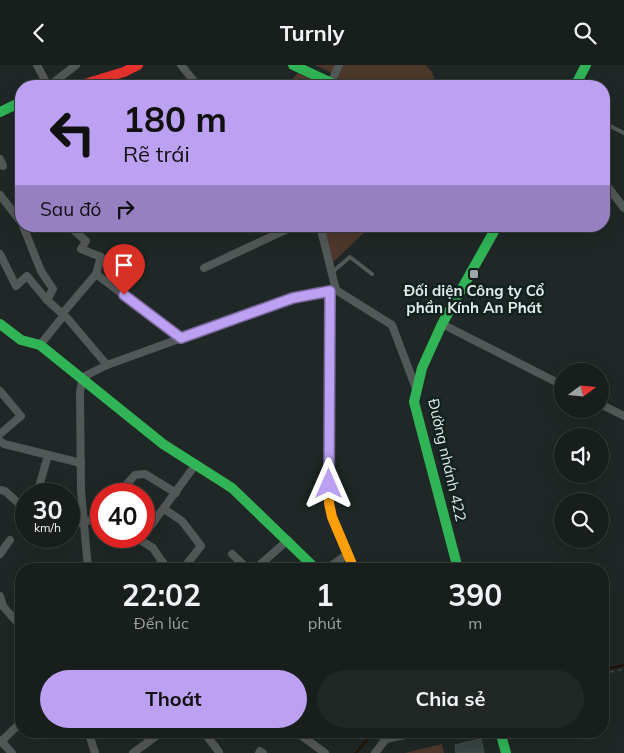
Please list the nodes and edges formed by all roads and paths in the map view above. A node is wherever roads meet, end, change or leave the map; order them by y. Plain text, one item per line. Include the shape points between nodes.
1 (36, 65) edge
2 (76, 65) edge
3 (138, 65) edge
4 (181, 65) edge
5 (339, 65) edge
6 (586, 65) edge
7 (299, 67) edge
8 (45, 80) edge
9 (56, 80) edge
10 (112, 80) edge
11 (193, 80) edge
12 (324, 80) edge
13 (335, 80) edge
14 (578, 80) edge
15 (15, 105) edge
16 (0, 112) edge
17 (610, 126) edge
18 (624, 133) edge
19 (610, 189) edge
20 (0, 195) edge
21 (624, 208) edge
22 (15, 214) edge
23 (25, 232) edge
24 (76, 232) edge
25 (281, 232) edge
26 (322, 232) edge
27 (494, 232) edge
28 (0, 254) edge
29 (204, 267) dead end
30 (332, 273) junction
31 (96, 274) junction
32 (372, 274) dead end
33 (333, 291) junction
34 (48, 300) junction
35 (63, 314) junction
36 (0, 324) edge
37 (442, 324) junction
38 (181, 338) junction
39 (40, 345) junction
40 (107, 365) junction
41 (83, 377) junction
42 (554, 381) edge
43 (0, 391) edge
44 (417, 391) junction
45 (609, 408) edge
46 (624, 416) edge
47 (0, 434) edge
48 (0, 441) edge
49 (48, 455) junction
50 (81, 463) junction
51 (196, 464) junction
52 (40, 483) edge
53 (128, 483) edge
54 (0, 490) edge
55 (176, 493) junction
56 (15, 500) edge
57 (164, 509) junction
58 (90, 520) edge
59 (155, 520) edge
60 (83, 522) junction
61 (80, 523) edge
62 (10, 540) dead end
63 (288, 540) junction
64 (152, 548) edge
65 (0, 554) edge
66 (232, 554) dead end
67 (348, 554) junction
68 (87, 563) edge
69 (163, 563) edge
70 (188, 563) edge
71 (242, 563) edge
72 (262, 563) edge
73 (310, 563) edge
74 (335, 563) edge
75 (352, 563) edge
76 (456, 563) edge
77 (0, 596) edge
78 (15, 620) dead end
79 (624, 669) edge
80 (609, 672) edge
81 (15, 728) edge
82 (90, 738) edge
83 (156, 738) edge
84 (208, 738) edge
85 (305, 738) edge
86 (391, 738) edge
87 (502, 738) edge
88 (1, 740) edge
89 (144, 750) edge
90 (12, 753) edge
91 (95, 753) edge
92 (133, 753) edge
93 (219, 753) edge
94 (258, 753) edge
95 (263, 753) edge
96 (325, 753) edge
97 (375, 753) edge
98 (506, 753) edge

1 - 8 street
2 - 9 street
3 - 10 street
4 - 11 street
5 - 13 street
6 - 14 street
7 - 12 street
15 - 16 street
17 - 18 lane
19 - 21 street
20 - 22 street
23 - 34 street via 41,271 53,289
24 - 31 street via 86,241 81,249 101,257
25 - 29 street
26 - 30 street
27 - 37 street, Đường nhánh 422
28 - 34 street via 16,286 27,276
30 - 32 lane via 350,257
30 - 33 street
31 - 35 street
31 - 38 street
33 - 38 street via 293,298
33 - 44 street via 392,325
33 - 67 street via 328,503
34 - 35 street
35 - 39 street
35 - 40 street
36 - 39 street via 21,340
37 - 42 street
37 - 44 street, Đường nhánh 422 via 422,369
38 - 40 street
39 - 41 street
40 - 41 street
41 - 50 street via 80,392
41 - 51 street via 163,444
43 - 47 street via 21,416
44 - 76 street, Đường nhánh 422 via 414,402
45 - 46 street
48 - 49 street via 4,445
49 - 50 street
49 - 52 street
50 - 60 street
51 - 55 street
51 - 63 street via 232,488
53 - 55 street via 135,475 145,474
54 - 56 street
55 - 57 street
57 - 59 street
57 - 70 street via 182,521 201,546
58 - 60 street
60 - 61 street
60 - 68 street
62 - 65 street
63 - 72 street
63 - 73 street
64 - 69 street
66 - 71 street
67 - 74 street
67 - 75 street
77 - 78 street via 3,606
79 - 80 path
81 - 88 street
82 - 91 street
83 - 89 street
84 - 93 street
85 - 96 street
86 - 97 street via 386,739
87 - 98 street
88 - 90 street
89 - 92 street
94 - 95 street

